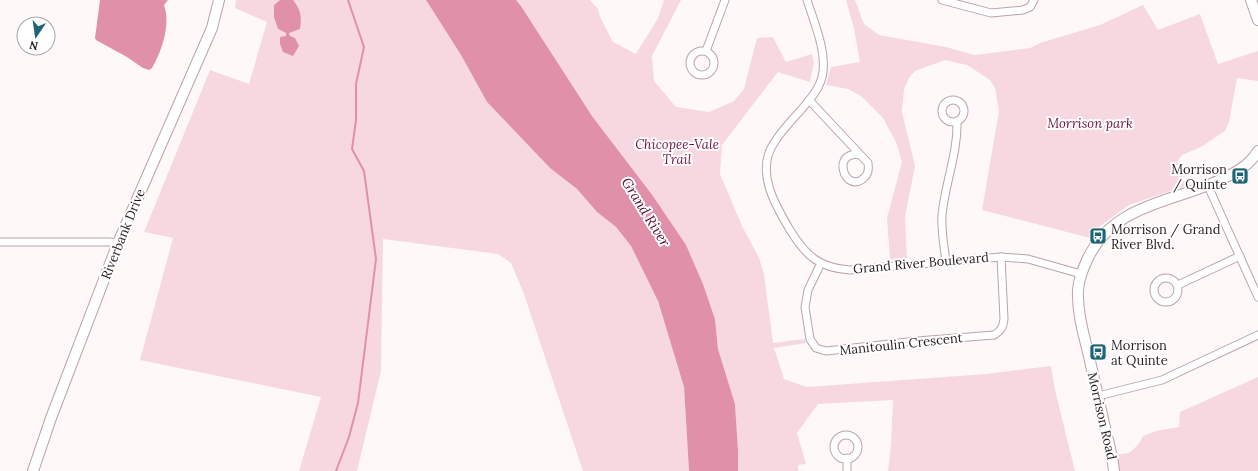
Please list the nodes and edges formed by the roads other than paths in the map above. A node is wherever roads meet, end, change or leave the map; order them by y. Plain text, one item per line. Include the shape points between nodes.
1 (220, 0) edge
2 (725, 0) edge
3 (807, 0) edge
4 (942, 0) edge
5 (1034, 0) edge
6 (1251, 0) edge
7 (1258, 20) edge
8 (706, 52) dead end
9 (809, 100) junction
10 (957, 121) dead end
11 (1258, 151) edge
12 (860, 155) dead end
13 (1208, 186) junction
14 (0, 242) edge
15 (118, 243) junction
16 (1240, 256) junction
17 (1001, 257) junction
18 (946, 261) junction
19 (821, 263) junction
20 (1081, 274) junction
21 (1178, 285) dead end
22 (1258, 297) edge
23 (1258, 335) edge
24 (1098, 396) junction
25 (847, 458) dead end
26 (33, 471) edge
27 (847, 471) edge
28 (1114, 471) edge

1 - 15 street, Riverbank Drive via 212,28
2 - 8 street
3 - 9 street, Grand River Boulevard via 823,61 822,78
4 - 5 street via 991,13 1023,10 1030,7
6 - 7 street
9 - 12 street
9 - 19 street, Grand River Boulevard via 773,143 766,159 765,172 771,194 800,246
10 - 18 street via 958,137 942,214
11 - 13 street, Morrison Road via 1239,170
13 - 16 street
13 - 20 street, Morrison Road via 1139,210 1119,221 1092,250
14 - 15 street
15 - 26 street, Riverbank Drive
16 - 21 street
16 - 22 street
17 - 18 street, Grand River Boulevard
17 - 19 street, Manitoulin Crescent via 1004,320 1000,332 994,335 826,351 816,348 810,339 806,306 808,290
17 - 20 street, Grand River Boulevard via 1028,259
18 - 19 street, Grand River Boulevard via 850,270 837,269
20 - 24 street, Morrison Road via 1078,290 1079,315
23 - 24 street via 1162,380
24 - 28 street, Morrison Road
25 - 27 street

